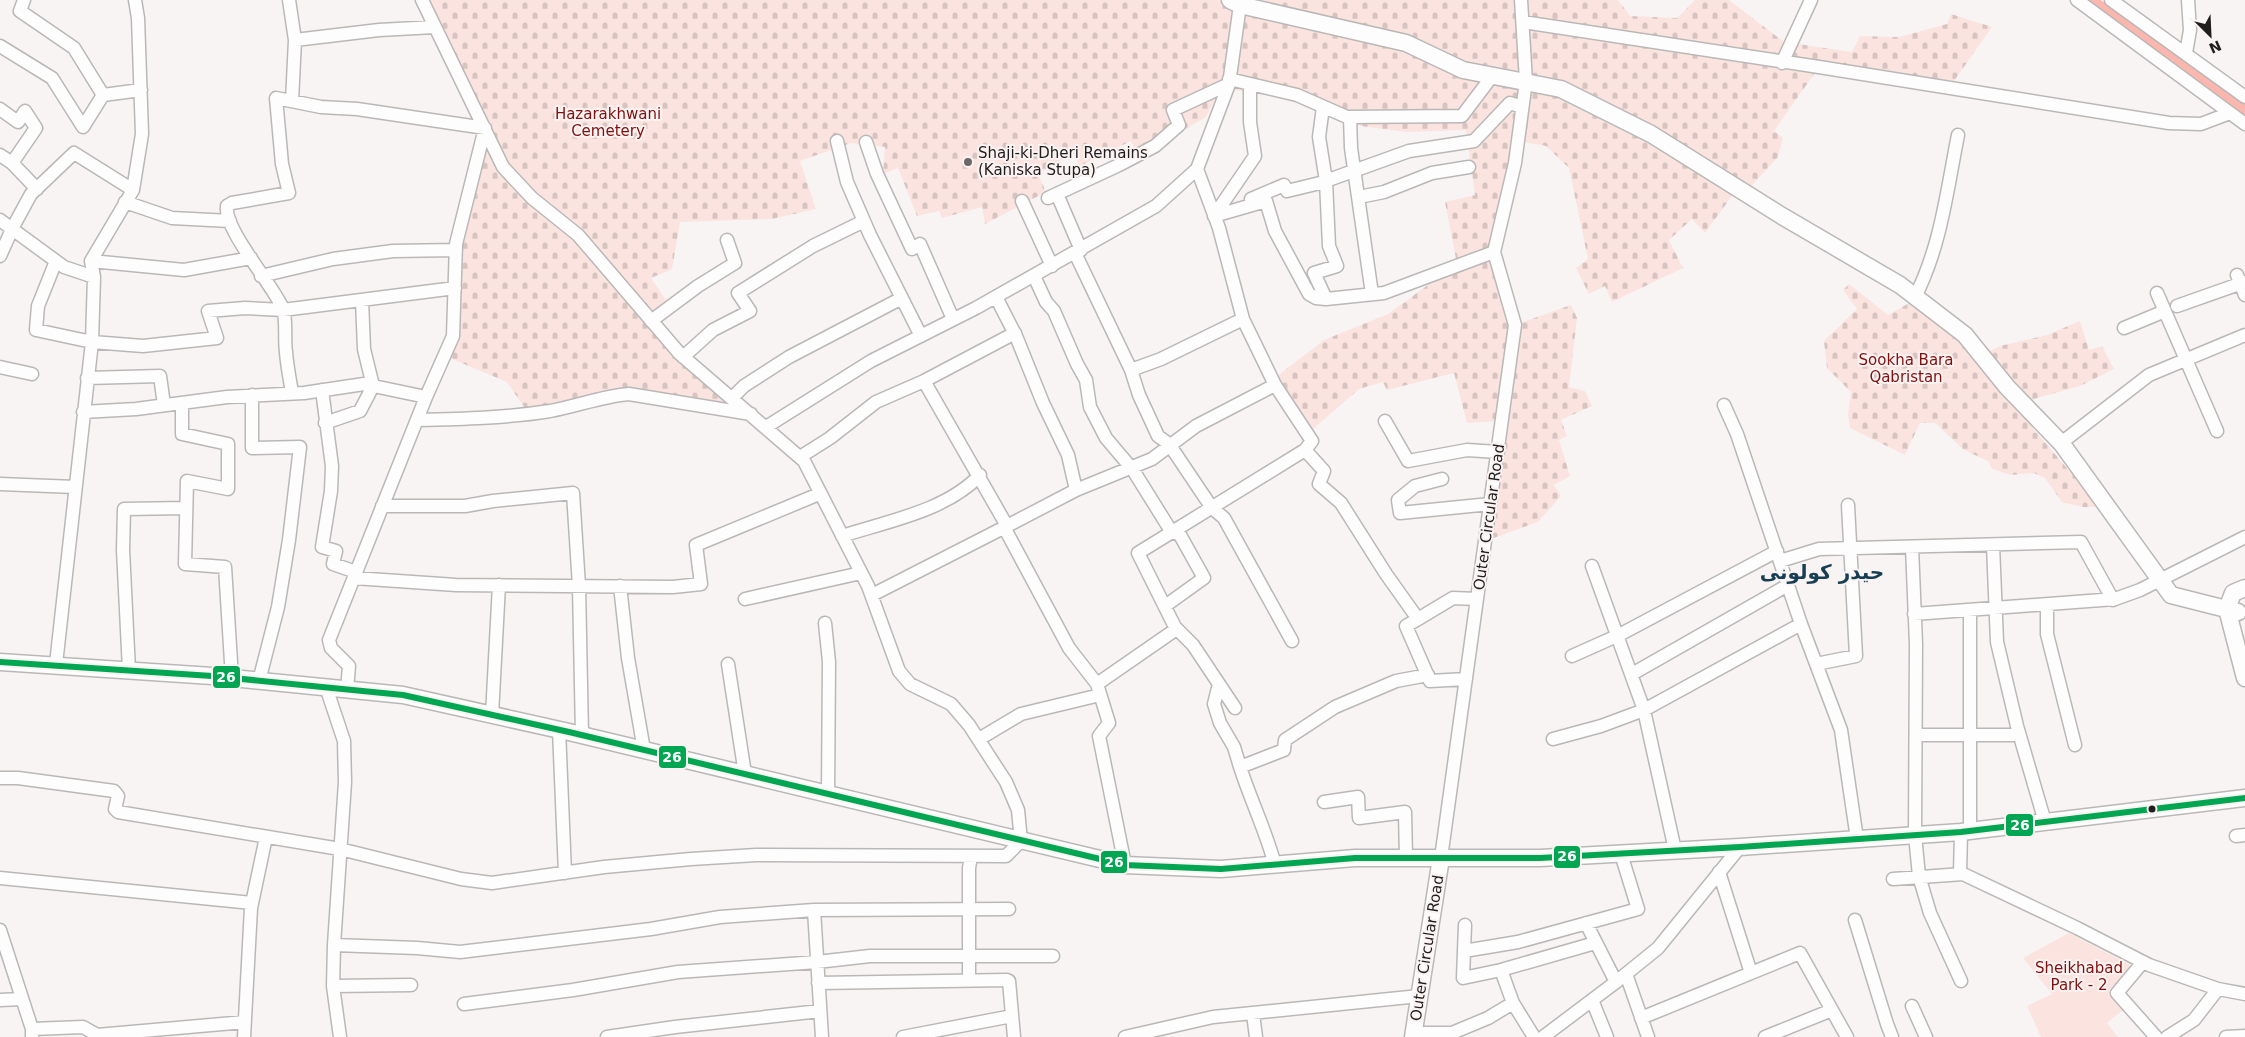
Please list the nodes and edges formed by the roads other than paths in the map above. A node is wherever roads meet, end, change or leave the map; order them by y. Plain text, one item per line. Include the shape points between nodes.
1 (24, 0) edge
2 (135, 0) edge
3 (289, 0) edge
4 (422, 0) edge
5 (1522, 0) edge
6 (1811, 0) edge
7 (2076, 0) edge
8 (2111, 0) edge
9 (2188, 0) edge
10 (1235, 2) edge
11 (1523, 22) junction
12 (435, 27) junction
13 (295, 40) junction
14 (0, 46) edge
15 (2186, 54) junction
16 (1782, 63) junction
17 (1493, 75) junction
18 (1229, 81) junction
19 (1526, 81) junction
20 (1250, 84) junction
21 (141, 90) junction
22 (103, 95) junction
23 (2245, 97) edge
24 (292, 101) junction
25 (1323, 106) junction
26 (1522, 107) junction
27 (0, 109) edge
28 (2230, 113) junction
29 (1350, 117) junction
30 (2245, 124) edge
31 (485, 128) junction
32 (1958, 135) dead end
33 (837, 141) dead end
34 (866, 142) dead end
35 (0, 155) edge
36 (12, 163) junction
37 (1469, 167) dead end
38 (1197, 169) junction
39 (1354, 170) junction
40 (1326, 181) junction
41 (37, 189) junction
42 (133, 190) junction
43 (1359, 197) junction
44 (1022, 201) dead end
45 (125, 202) junction
46 (1214, 216) junction
47 (0, 220) edge
48 (230, 221) junction
49 (864, 221) junction
50 (13, 228) junction
51 (727, 240) dead end
52 (456, 250) junction
53 (1078, 252) junction
54 (1494, 252) junction
55 (0, 256) edge
56 (251, 258) junction
57 (56, 261) junction
58 (90, 261) junction
59 (1052, 266) junction
60 (261, 276) junction
61 (1034, 276) junction
62 (94, 277) junction
63 (2240, 280) edge
64 (455, 288) junction
65 (2157, 293) dead end
66 (1372, 294) junction
67 (2245, 295) edge
68 (1915, 296) junction
69 (996, 297) junction
70 (902, 298) junction
71 (1326, 299) junction
72 (362, 300) junction
73 (2177, 306) dead end
74 (283, 310) junction
75 (2165, 311) junction
76 (953, 319) junction
77 (1243, 319) junction
78 (651, 321) junction
79 (2124, 328) dead end
80 (1015, 333) junction
81 (2245, 335) edge
82 (921, 336) junction
83 (92, 342) junction
84 (683, 357) junction
85 (2186, 359) junction
86 (0, 367) edge
87 (1131, 370) junction
88 (32, 374) dead end
89 (87, 378) junction
90 (924, 381) junction
91 (1275, 385) junction
92 (373, 386) junction
93 (322, 390) junction
94 (292, 393) junction
95 (252, 395) junction
96 (426, 396) junction
97 (732, 398) junction
98 (182, 403) junction
99 (164, 405) junction
100 (1724, 405) dead end
101 (83, 412) junction
102 (750, 414) junction
103 (416, 420) junction
104 (1385, 421) dead end
105 (325, 423) junction
106 (766, 426) junction
107 (2217, 431) dead end
108 (2061, 443) junction
109 (1169, 444) junction
110 (1305, 450) junction
111 (1498, 452) junction
112 (800, 457) junction
113 (1132, 469) junction
114 (980, 475) junction
115 (1442, 480) dead end
116 (0, 484) edge
117 (75, 487) junction
118 (1076, 490) junction
119 (819, 494) junction
120 (1490, 504) junction
121 (1848, 504) dead end
122 (382, 506) junction
123 (186, 508) junction
124 (1212, 508) junction
125 (1006, 526) junction
126 (1171, 531) junction
127 (842, 536) junction
128 (2245, 537) edge
129 (1993, 545) junction
130 (1912, 547) junction
131 (1850, 548) junction
132 (1778, 556) junction
133 (1592, 566) dead end
134 (861, 573) junction
135 (355, 575) junction
136 (2160, 580) junction
137 (499, 585) junction
138 (1788, 585) junction
139 (579, 586) junction
140 (620, 586) junction
141 (2245, 588) edge
142 (872, 595) junction
143 (1477, 598) junction
144 (745, 599) dead end
145 (2113, 600) junction
146 (2047, 605) junction
147 (1165, 606) junction
148 (1995, 609) junction
149 (1970, 610) junction
150 (2237, 610) edge
151 (1914, 614) junction
152 (1418, 619) junction
153 (825, 623) dead end
154 (1801, 624) junction
155 (1175, 627) junction
156 (1618, 635) junction
157 (2245, 638) edge
158 (1292, 641) dead end
159 (1572, 656) dead end
160 (0, 662) edge
161 (56, 664) junction
162 (728, 664) dead end
163 (1816, 664) junction
164 (129, 670) junction
165 (1632, 674) junction
166 (1428, 675) junction
167 (232, 678) junction
168 (2245, 678) edge
169 (1466, 679) junction
170 (259, 681) junction
171 (1219, 684) junction
172 (326, 687) junction
173 (347, 690) junction
174 (1098, 690) junction
175 (1235, 708) dead end
176 (1644, 710) junction
177 (492, 715) junction
178 (559, 730) junction
179 (582, 735) junction
180 (1916, 735) junction
181 (1970, 735) junction
182 (2019, 735) junction
183 (979, 739) junction
184 (1553, 739) dead end
185 (2075, 745) dead end
186 (644, 750) junction
187 (1240, 767) junction
188 (745, 774) junction
189 (0, 778) edge
190 (828, 794) junction
191 (2245, 798) edge
192 (1324, 802) dead end
193 (2046, 822) junction
194 (1966, 831) junction
195 (1916, 835) junction
196 (266, 837) junction
197 (1857, 839) junction
198 (1021, 841) junction
199 (1740, 847) junction
200 (340, 849) junction
201 (1675, 850) junction
202 (1621, 854) junction
203 (971, 856) junction
204 (1406, 858) junction
205 (1441, 858) junction
206 (1125, 865) junction
207 (1276, 865) junction
208 (1719, 872) junction
209 (564, 873) junction
210 (1960, 874) junction
211 (1919, 876) junction
212 (0, 878) edge
213 (1893, 879) dead end
214 (252, 903) junction
215 (969, 909) junction
216 (1009, 909) dead end
217 (814, 910) junction
218 (1855, 920) dead end
219 (1586, 923) junction
220 (1465, 925) dead end
221 (0, 930) edge
222 (1595, 943) junction
223 (334, 945) junction
224 (2, 948) edge
225 (1464, 951) junction
226 (1053, 956) dead end
227 (969, 957) junction
228 (817, 962) junction
229 (2143, 962) junction
230 (1501, 970) junction
231 (1751, 973) junction
232 (1621, 978) junction
233 (969, 981) junction
234 (1960, 981) dead end
235 (818, 983) junction
236 (411, 985) dead end
237 (333, 986) junction
238 (2218, 989) junction
239 (2245, 994) edge
240 (1419, 996) junction
241 (22, 999) junction
242 (0, 1000) edge
243 (1592, 1000) junction
244 (464, 1004) dead end
245 (1513, 1004) junction
246 (1912, 1006) dead end
247 (1832, 1010) junction
248 (820, 1011) junction
249 (1253, 1014) junction
250 (1012, 1016) junction
251 (1641, 1018) junction
252 (245, 1022) junction
253 (175, 1032) edge
254 (32, 1033) edge
255 (1413, 1035) edge
256 (2245, 1036) edge
257 (244, 1037) edge
258 (340, 1037) edge
259 (607, 1037) edge
260 (822, 1037) edge
261 (903, 1037) edge
262 (1014, 1037) edge
263 (1125, 1037) edge
264 (1256, 1037) edge
265 (1534, 1037) edge
266 (1543, 1037) edge
267 (1607, 1037) edge
268 (1648, 1037) edge
269 (1765, 1037) edge
270 (1847, 1037) edge
271 (1892, 1037) edge
272 (1926, 1037) edge
273 (2156, 1037) edge
274 (2167, 1037) edge
275 (2226, 1037) edge

1 - 22 street via 20,11 74,48
2 - 21 street
3 - 13 street
4 - 12 street
5 - 11 street, Outer Circular Road
6 - 16 street
7 - 28 street
8 - 15 street
9 - 15 street via 2190,30
10 - 17 main road via 1406,43 1463,70
10 - 18 street
11 - 16 street
11 - 19 street, Outer Circular Road
12 - 13 street
12 - 31 street
13 - 24 street
14 - 22 street via 52,78 83,127
15 - 23 street
16 - 28 street via 2169,123 2201,124
17 - 19 main road
17 - 29 street via 1462,116
18 - 20 street
18 - 38 street
18 - 53 street via 1173,110 1179,125 1155,146 1053,196
19 - 26 street, Outer Circular Road
19 - 68 main road via 1561,89 1651,134
20 - 25 street via 1297,95
20 - 46 street via 1250,122 1255,156
21 - 22 street
21 - 42 street via 142,134
24 - 31 street
24 - 48 street via 276,98 288,193 232,203 226,211
25 - 29 street
25 - 40 street via 1318,137
26 - 39 street via 1510,104 1474,141 1409,151
26 - 54 street, Outer Circular Road via 1514,164
27 - 36 street via 18,122 24,111 36,128
28 - 30 street
29 - 39 street
31 - 52 street
31 - 78 street via 503,167 532,198 578,235
32 - 68 street via 1935,249
33 - 49 street via 847,182
34 - 76 street via 877,174 912,249 920,244
35 - 36 street
36 - 41 street
37 - 43 street via 1432,173 1384,192
38 - 46 street
38 - 53 street via 1156,206
39 - 40 street
39 - 43 street
40 - 46 street via 1287,190 1284,185
40 - 71 street via 1329,246 1337,266 1314,273
41 - 42 street via 74,153
41 - 50 street
42 - 45 street
43 - 66 street
44 - 59 street
45 - 48 street via 172,218
45 - 58 street
46 - 71 street via 1266,202 1275,231 1309,294
46 - 77 street
47 - 50 street
48 - 56 street
49 - 70 street
49 - 84 street via 813,246 738,293 750,311 713,330
50 - 55 street
50 - 57 street
51 - 78 street via 735,263
52 - 60 street via 394,250 332,259
52 - 64 street
53 - 59 street
53 - 87 street
54 - 66 street via 1384,293
54 - 111 street, Outer Circular Road via 1515,325
56 - 58 street via 184,270
56 - 60 street
57 - 62 street
57 - 83 street via 38,306 36,330
58 - 62 street
59 - 61 street
60 - 74 street
61 - 69 street
61 - 113 street via 1086,380 1090,408 1106,438
62 - 83 street
63 - 67 street
63 - 73 street
64 - 72 street
64 - 96 street via 454,336
65 - 75 street
66 - 71 street
68 - 108 main road via 1965,335 2007,387
69 - 76 street
69 - 80 street
70 - 82 street
70 - 97 street via 789,357 744,386
72 - 74 street
72 - 92 street via 364,349
74 - 83 street via 245,308 208,312 216,338 143,346
74 - 94 street
75 - 79 street
75 - 85 street
76 - 82 street
77 - 87 street
77 - 91 street
78 - 84 street
80 - 90 street
80 - 118 street via 1068,455
81 - 85 street
82 - 106 street via 871,361
83 - 89 street
84 - 97 street
85 - 107 street
85 - 108 street via 2149,374
86 - 88 street
87 - 109 street via 1158,436
89 - 99 street via 160,376
89 - 101 street
90 - 112 street via 876,402
90 - 114 street
91 - 109 street via 1196,426
91 - 110 street via 1312,441
92 - 93 street via 364,384
92 - 96 street
92 - 105 street via 360,411
93 - 94 street
93 - 105 street
94 - 95 street
95 - 98 street
95 - 170 street via 252,448 300,447 278,607
96 - 103 street
97 - 102 street
98 - 99 street
98 - 123 street via 182,434 228,444 228,489 186,481
99 - 101 street
100 - 132 street
101 - 117 street
102 - 103 street via 629,394 506,418
102 - 106 street
103 - 122 street
104 - 111 street via 1408,461 1467,450
105 - 135 street via 332,466 322,547 336,551 333,564
106 - 112 street
108 - 136 main road
109 - 113 street via 1152,459
109 - 124 street
110 - 124 street
110 - 152 street via 1324,471 1319,484 1341,503
111 - 120 street, Outer Circular Road
112 - 119 street
113 - 118 street
113 - 126 street
114 - 125 street
114 - 127 street via 934,506
115 - 120 street via 1415,486 1398,500 1400,513
116 - 117 street
117 - 161 street
118 - 125 street
119 - 127 street
119 - 140 street via 696,545 701,584
120 - 143 street, Outer Circular Road
121 - 131 street
122 - 135 street
122 - 139 street via 465,506 573,493
123 - 164 street via 124,509
123 - 167 street via 185,564 225,567
124 - 126 street
124 - 158 street via 1224,518
125 - 142 street
125 - 174 street via 1069,648
126 - 147 street via 1138,553
126 - 147 street via 1180,535 1204,578
127 - 134 street
128 - 136 street
129 - 130 street
129 - 145 street via 2081,542
129 - 148 street
130 - 131 street
130 - 151 street
131 - 132 street
131 - 163 street via 1856,656
132 - 138 street
132 - 156 street
133 - 156 street
134 - 142 street
134 - 144 street
135 - 137 street via 456,585
135 - 173 street via 329,640 331,648 349,666
136 - 145 street
136 - 150 main road via 2171,595
137 - 139 street
137 - 177 street
138 - 154 street
138 - 165 street
139 - 140 street
139 - 179 street
140 - 186 street via 628,658
141 - 150 main road via 2233,593
142 - 183 street via 899,671 910,684 951,704
143 - 152 street via 1453,598
143 - 169 street, Outer Circular Road
145 - 146 street
146 - 148 street
146 - 185 street via 2047,634
147 - 155 street
148 - 149 street
148 - 182 street via 1997,642
149 - 151 street
149 - 181 street
150 - 157 main road
150 - 168 main road
151 - 180 street
152 - 166 street via 1406,626
153 - 190 street via 829,662
154 - 163 street
154 - 176 street
155 - 171 street via 1193,645
155 - 174 street
156 - 159 street
156 - 165 street
160 - 161 main road
161 - 164 main road
162 - 188 street
163 - 197 street via 1841,730
164 - 167 main road
165 - 176 street
166 - 169 street via 1430,681
166 - 187 street via 1396,680 1335,707 1285,740 1284,750
167 - 170 main road
169 - 205 street, Outer Circular Road
170 - 172 main road
171 - 175 street
171 - 187 street via 1214,704
172 - 173 main road
172 - 200 street via 344,742
173 - 177 main road via 403,695
174 - 183 street via 1020,714
174 - 206 street via 1109,723 1099,736
176 - 184 street
176 - 201 street
177 - 178 main road
178 - 179 main road
178 - 209 street
179 - 186 main road
180 - 181 street
180 - 195 street
181 - 182 street
181 - 194 street
182 - 193 street
183 - 198 street via 1006,782 1018,810
186 - 188 main road
187 - 207 street
188 - 190 main road
189 - 196 street via 114,790 118,796 115,809 118,812
190 - 198 main road
191 - 193 main road
192 - 204 street via 1358,797 1360,818 1405,812
193 - 194 main road
194 - 195 main road
194 - 210 street
195 - 197 main road
195 - 211 street
196 - 200 street
196 - 214 street
197 - 199 main road
198 - 203 street via 1006,856
198 - 206 main road
199 - 201 main road
199 - 208 street
200 - 209 street via 461,879 492,883
200 - 223 street
201 - 202 main road
202 - 205 main road
202 - 219 street via 1638,909
203 - 209 street via 756,855
203 - 215 street
204 - 205 main road
204 - 207 main road via 1355,858
205 - 240 main road, Outer Circular Road
206 - 207 main road via 1221,869
208 - 231 street
208 - 232 street via 1658,948
210 - 211 street
210 - 229 street
211 - 213 street
211 - 234 street via 1930,913
212 - 214 street
214 - 252 street
215 - 216 street
215 - 217 street
215 - 227 street
217 - 223 street via 720,917 651,929 460,952
217 - 228 street
218 - 271 street
219 - 222 street
219 - 225 street via 1518,942
220 - 225 street
221 - 224 street
222 - 230 street
222 - 232 street
223 - 237 street
224 - 241 street
225 - 230 street via 1463,978
226 - 227 street
227 - 228 street via 870,956
227 - 233 street
228 - 235 street
228 - 244 street via 678,972
229 - 238 street
229 - 273 street via 2117,993
230 - 245 street
231 - 247 street via 1800,953
231 - 251 street
232 - 243 street
232 - 251 street
233 - 235 street
233 - 250 street via 1009,981
235 - 248 street
236 - 237 street
237 - 258 street
238 - 239 street
238 - 274 street via 2194,1020
240 - 249 street
240 - 255 main road, Outer Circular Road
241 - 242 street
241 - 254 street
243 - 266 street
243 - 267 street
245 - 255 street via 1452,1033
245 - 265 street
246 - 272 street
247 - 269 street
247 - 270 street
248 - 259 street
248 - 260 street
249 - 263 street via 1213,1018
249 - 264 street
250 - 261 street
250 - 262 street
251 - 268 street
252 - 253 street
252 - 257 street
253 - 254 street via 97,1035 83,1027
256 - 275 street

